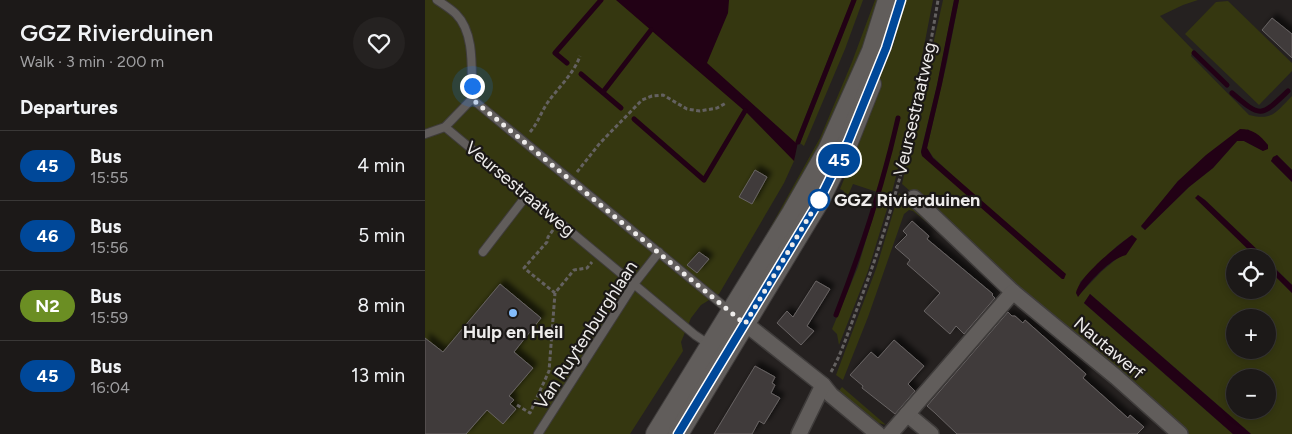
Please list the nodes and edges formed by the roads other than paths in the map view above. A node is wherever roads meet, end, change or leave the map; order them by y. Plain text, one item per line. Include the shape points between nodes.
1 (437, 0) edge
2 (888, 0) edge
3 (901, 0) edge
4 (472, 99) junction
5 (445, 127) junction
6 (425, 134) edge
7 (527, 195) junction
8 (914, 198) dead end
9 (483, 252) dead end
10 (659, 252) junction
11 (634, 284) junction
12 (1013, 292) junction
13 (730, 311) junction
14 (728, 335) junction
15 (823, 385) junction
16 (907, 414) junction
17 (538, 434) edge
18 (656, 434) edge
19 (678, 434) edge
20 (799, 434) edge
21 (879, 434) edge
22 (890, 434) edge
23 (931, 434) edge
24 (1179, 434) edge

1 - 4 lane via 457,14 466,32 471,47
2 - 13 main road via 871,51 828,150
3 - 14 main road via 886,48 848,142 819,201
4 - 5 lane
4 - 10 lane
5 - 6 lane
5 - 7 lane, Veursestraatweg
7 - 9 lane
7 - 11 lane, Veursestraatweg
8 - 12 street, Nautawerf
10 - 11 lane, Van Ruytenburghlaan
10 - 13 lane
11 - 14 lane, Veursestraatweg via 695,335
11 - 17 lane, Van Ruytenburghlaan
12 - 16 street via 961,352 953,369
12 - 24 street, Nautawerf
13 - 14 main road
13 - 14 street
14 - 15 street
14 - 18 main road
14 - 19 main road
15 - 20 street
15 - 21 street
16 - 22 street
16 - 23 street

